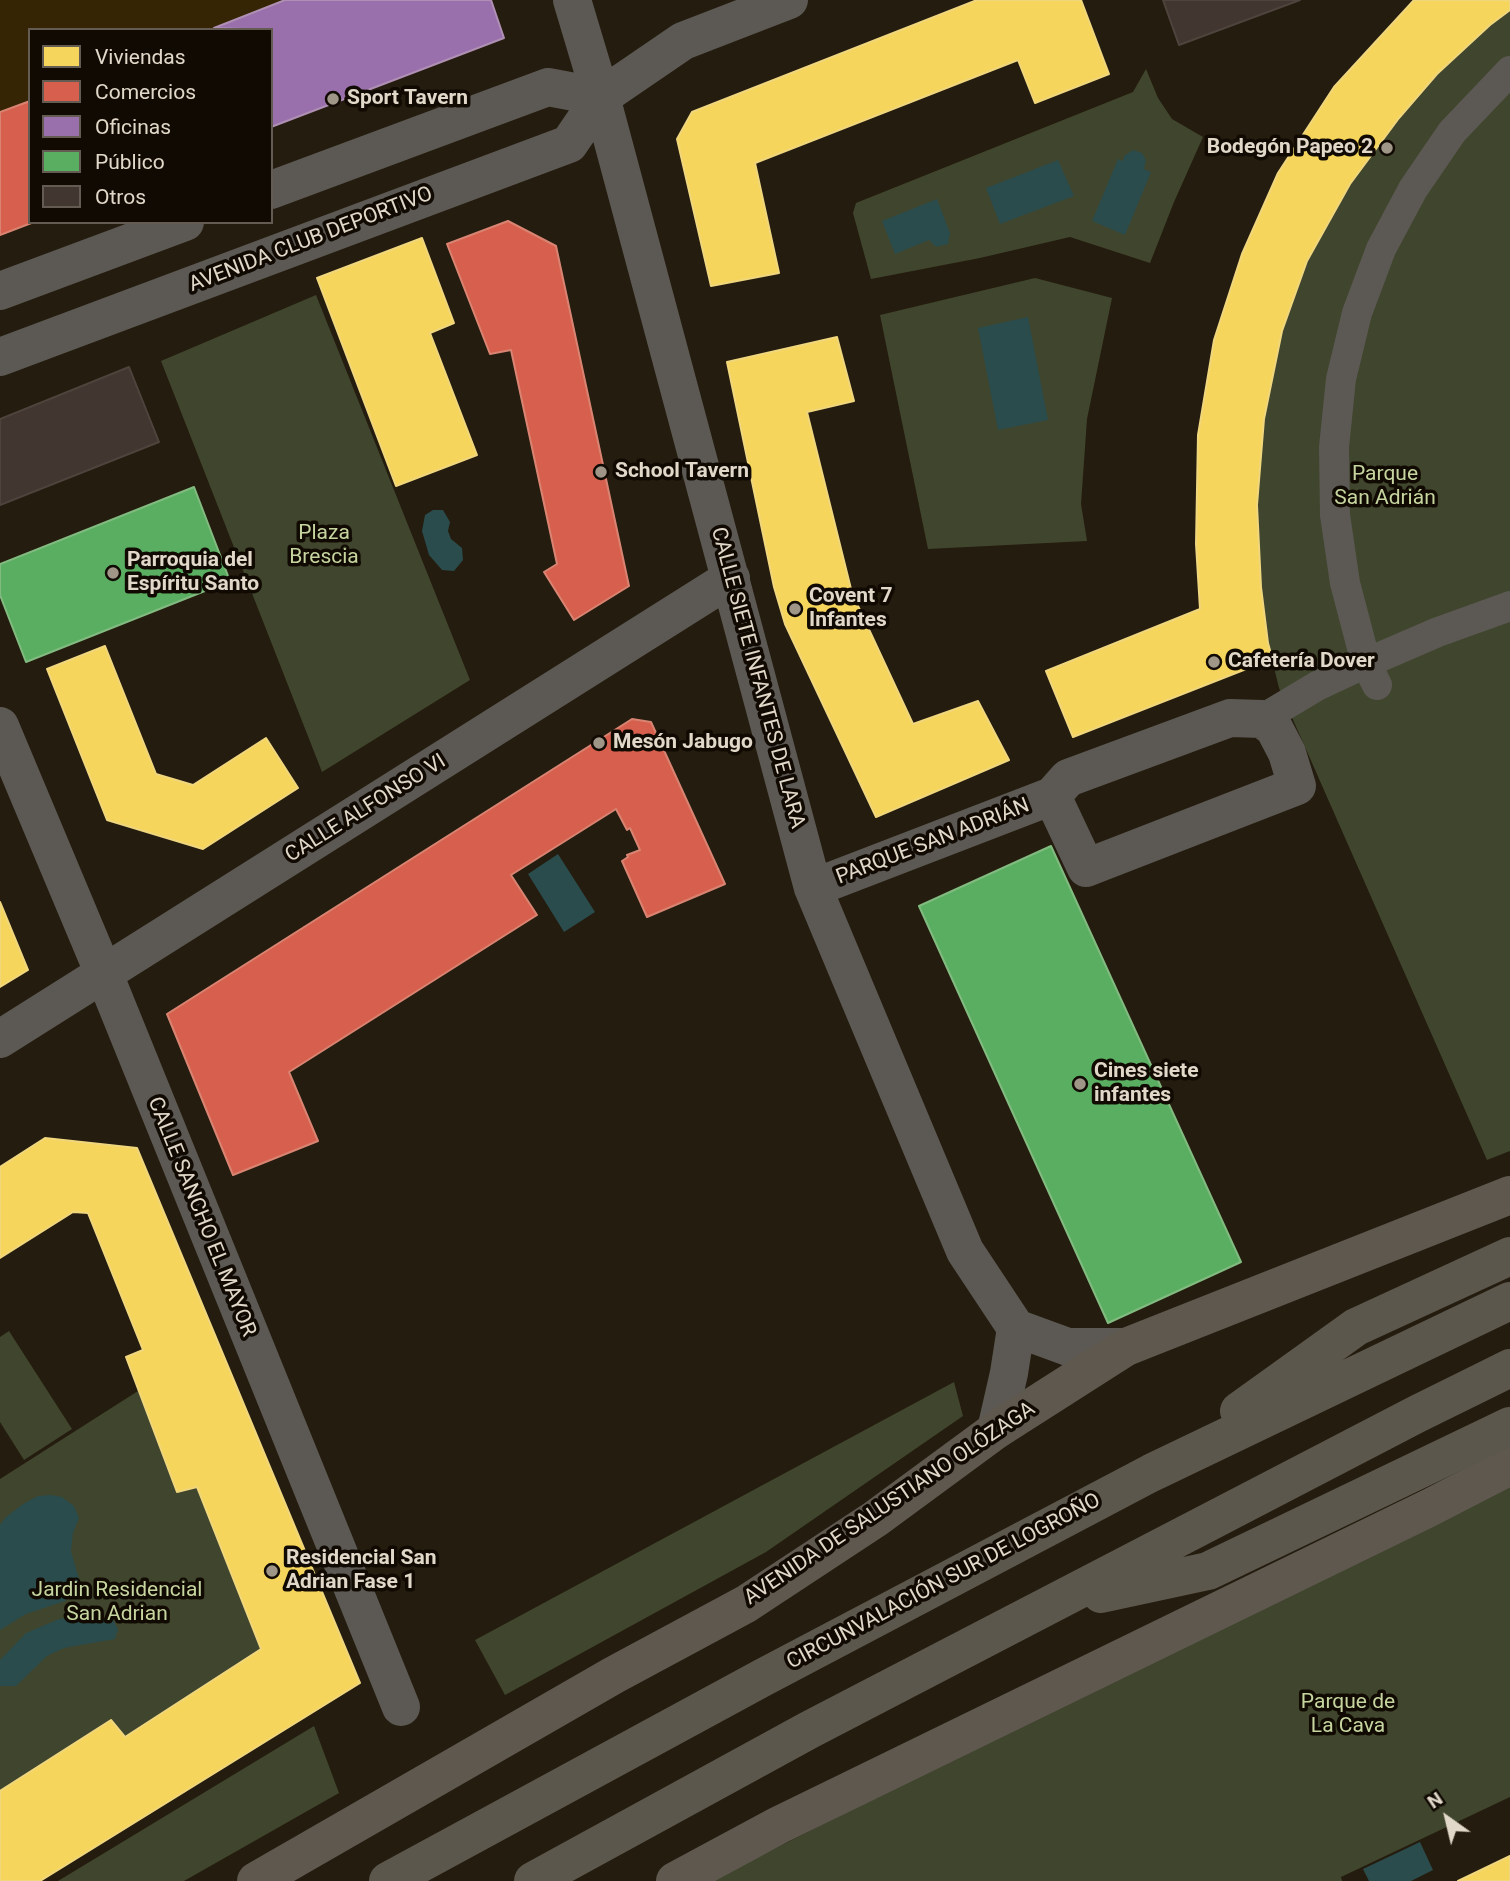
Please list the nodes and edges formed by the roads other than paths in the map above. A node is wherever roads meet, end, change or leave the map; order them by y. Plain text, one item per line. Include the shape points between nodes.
1 (572, 0) edge
2 (789, 0) edge
3 (1510, 71) edge
4 (601, 97) junction
5 (273, 189) edge
6 (180, 224) edge
7 (0, 291) edge
8 (0, 357) edge
9 (731, 578) junction
10 (1510, 606) edge
11 (1371, 674) junction
12 (1262, 719) junction
13 (0, 726) edge
14 (1052, 796) junction
15 (813, 888) junction
16 (104, 974) junction
17 (0, 1039) edge
18 (1510, 1195) edge
19 (1510, 1256) edge
20 (1510, 1301) edge
21 (1016, 1328) junction
22 (1126, 1347) junction
23 (1510, 1368) edge
24 (1510, 1426) edge
25 (996, 1430) junction
26 (1510, 1466) edge
27 (1151, 1473) junction
28 (1055, 1604) junction
29 (401, 1707) dead end
30 (256, 1881) edge
31 (387, 1881) edge
32 (533, 1881) edge
33 (675, 1881) edge

1 - 4 street, CALLE SIETE INFANTES DE LARA
2 - 4 street, AVENIDA CLUB DEPORTIVO via 683,41
3 - 11 street via 1452,132 1412,189 1381,249 1357,313 1341,379 1334,447 1335,515 1345,583
4 - 5 street via 548,87
4 - 8 street, AVENIDA CLUB DEPORTIVO via 569,144
4 - 9 street, CALLE SIETE INFANTES DE LARA
6 - 7 street
9 - 15 street, CALLE SIETE INFANTES DE LARA
9 - 16 street, CALLE ALFONSO VI
10 - 11 street via 1438,632
11 - 12 street via 1317,686
12 - 14 street, PARQUE SAN ADRIÁN via 1230,718 1068,778
12 - 14 street, PARQUE SAN ADRIÁN via 1274,728 1287,752 1297,786 1086,868
13 - 16 street, CALLE SANCHO EL MAYOR
14 - 15 street, PARQUE SAN ADRIÁN
15 - 21 street, CALLE SIETE INFANTES DE LARA via 965,1251
16 - 17 street, CALLE ALFONSO VI
16 - 29 street, CALLE SANCHO EL MAYOR
18 - 22 main road, AVENIDA DE SALUSTIANO OLÓZAGA
19 - 27 highway via 1356,1327
20 - 27 highway, CIRCUNVALACIÓN SUR DE LOGROÑO
21 - 22 street via 1068,1347
21 - 25 street
22 - 25 main road, AVENIDA DE SALUSTIANO OLÓZAGA
23 - 28 highway
24 - 28 highway via 1208,1572
25 - 30 main road, AVENIDA DE SALUSTIANO OLÓZAGA via 875,1519 746,1604
26 - 33 main road via 779,1825
27 - 31 highway, CIRCUNVALACIÓN SUR DE LOGROÑO
28 - 32 highway via 809,1730

